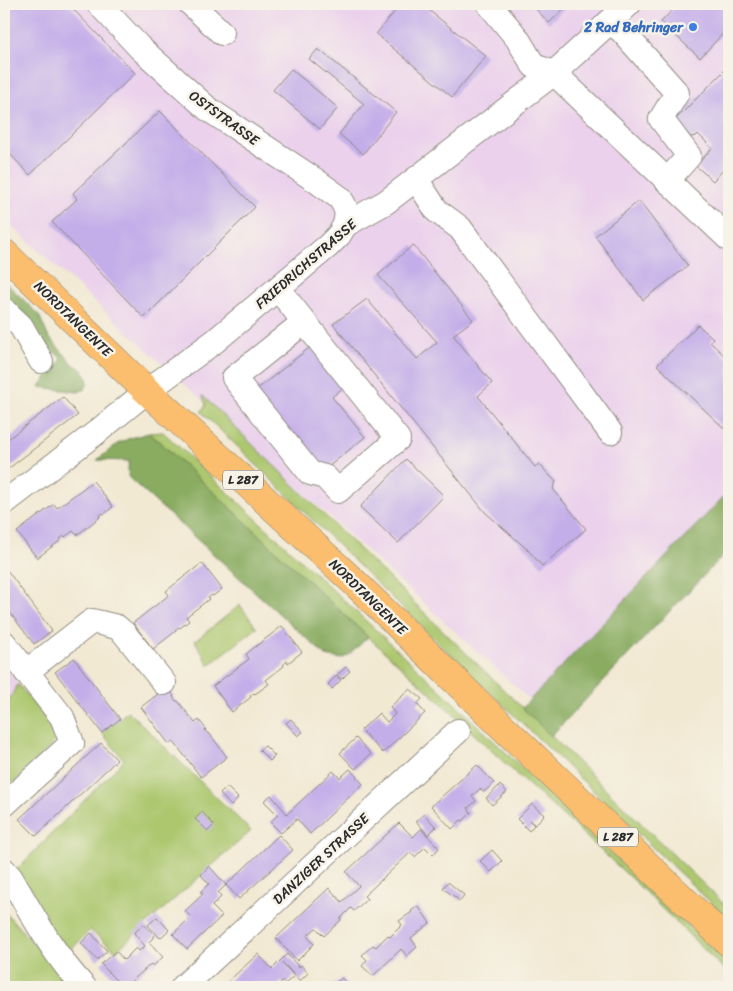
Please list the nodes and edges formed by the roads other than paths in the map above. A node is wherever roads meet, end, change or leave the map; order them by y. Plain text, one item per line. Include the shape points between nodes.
1 (99, 4) edge
2 (191, 4) edge
3 (489, 4) edge
4 (629, 4) edge
5 (609, 22) junction
6 (222, 33) dead end
7 (554, 73) junction
8 (416, 179) junction
9 (667, 181) junction
10 (345, 225) junction
11 (729, 239) edge
12 (4, 254) edge
13 (278, 289) junction
14 (4, 310) edge
15 (304, 322) junction
16 (41, 361) dead end
17 (147, 391) junction
18 (610, 432) dead end
19 (4, 503) edge
20 (4, 643) edge
21 (26, 672) junction
22 (164, 683) dead end
23 (458, 731) dead end
24 (4, 806) edge
25 (4, 870) edge
26 (729, 943) edge
27 (84, 987) edge
28 (183, 987) edge

1 - 10 street, OSTSTRASSE via 139,48 208,110 340,198 347,213
2 - 6 street
3 - 7 street via 517,38 534,66
4 - 5 street, FRIEDRICHSTRASSE
5 - 7 street, FRIEDRICHSTRASSE
5 - 9 street via 622,31 677,93 660,120 689,156
7 - 8 street, FRIEDRICHSTRASSE
7 - 9 street
8 - 10 street, FRIEDRICHSTRASSE via 386,202
8 - 18 street via 437,211 460,228
9 - 11 street
10 - 13 street, FRIEDRICHSTRASSE via 328,246
12 - 17 main road, NORDTANGENTE / L 287
13 - 15 street
13 - 17 street, FRIEDRICHSTRASSE
14 - 16 street via 21,326
15 - 15 street via 398,439 338,490 325,477 310,473 234,378
17 - 19 street, FRIEDRICHSTRASSE
17 - 26 main road, NORDTANGENTE / L 287 via 356,584
20 - 21 street
21 - 22 street via 92,621 117,627 124,633
21 - 24 street via 62,717 72,743
23 - 28 street, DANZIGER STRASSE
25 - 27 street via 43,934

